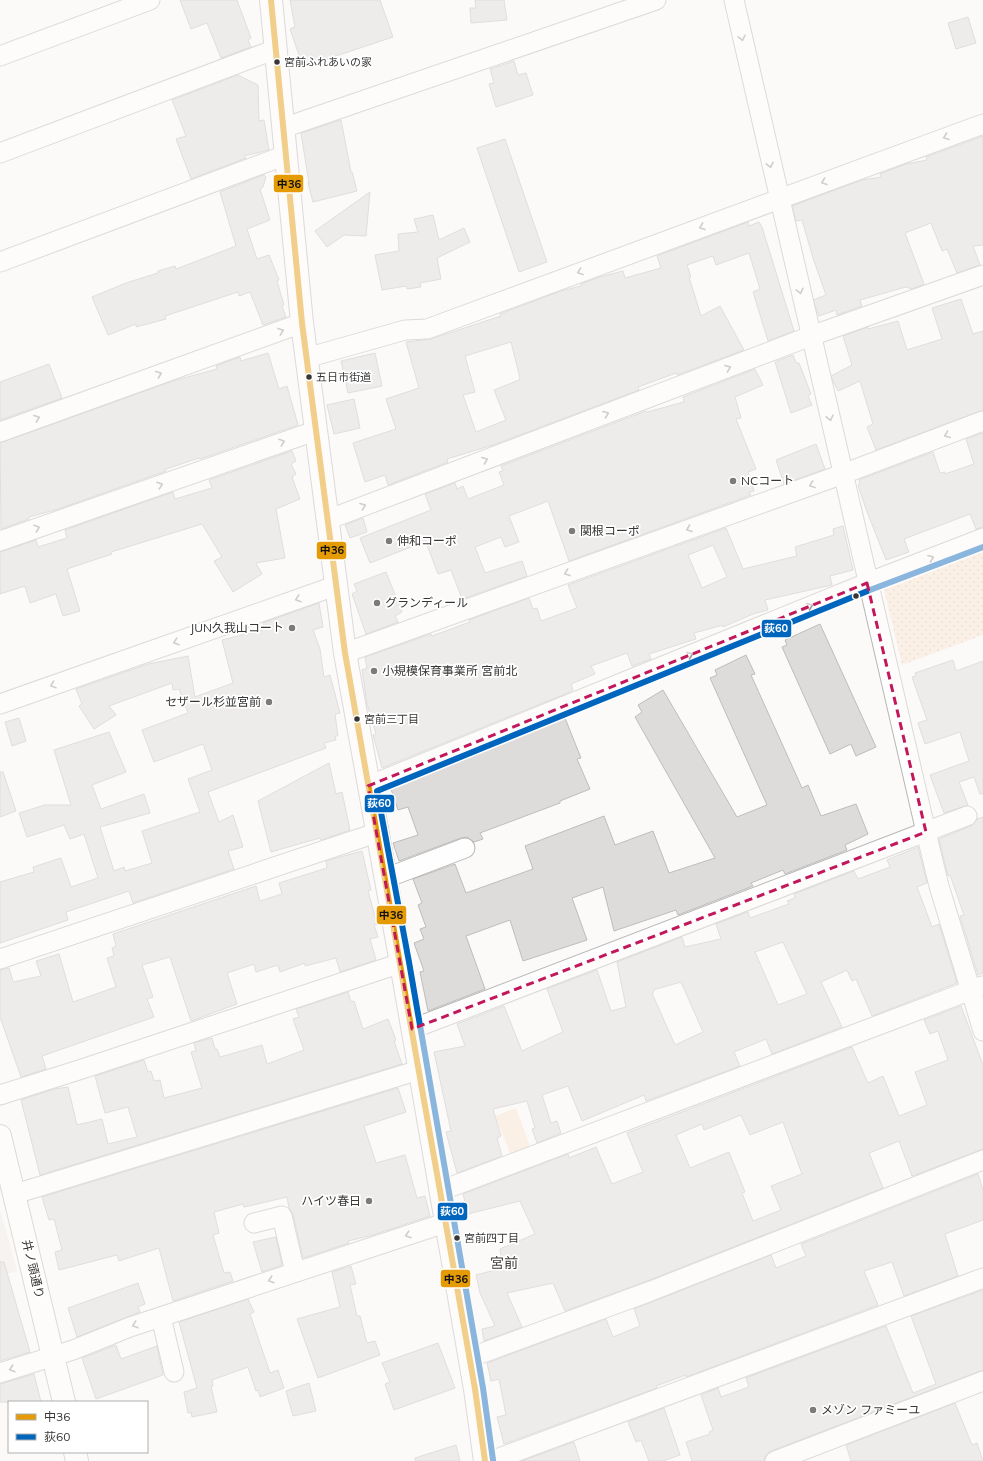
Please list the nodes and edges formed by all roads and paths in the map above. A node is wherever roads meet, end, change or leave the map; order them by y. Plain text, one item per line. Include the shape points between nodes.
1 (150, 0) edge
2 (271, 0) edge
3 (656, 0) edge
4 (734, 0) edge
5 (276, 49) junction
6 (0, 56) edge
7 (983, 124) edge
8 (283, 128) junction
9 (0, 153) edge
10 (286, 155) junction
11 (778, 199) junction
12 (0, 262) edge
13 (983, 275) edge
14 (302, 323) junction
15 (812, 336) junction
16 (306, 358) junction
17 (983, 421) edge
18 (315, 431) junction
19 (0, 432) edge
20 (843, 474) junction
21 (327, 520) junction
22 (983, 538) edge
23 (0, 541) edge
24 (867, 583) junction
25 (335, 586) junction
26 (344, 653) junction
27 (0, 704) edge
28 (368, 786) junction
29 (968, 816) dead end
30 (926, 832) junction
31 (376, 833) junction
32 (465, 848) dead end
33 (386, 878) junction
34 (0, 959) edge
35 (401, 963) junction
36 (977, 988) edge
37 (412, 1029) junction
38 (983, 1031) edge
39 (418, 1070) junction
40 (0, 1095) edge
41 (0, 1136) edge
42 (983, 1160) edge
43 (440, 1191) junction
44 (15, 1194) junction
45 (254, 1223) dead end
46 (446, 1223) junction
47 (295, 1272) junction
48 (983, 1278) edge
49 (161, 1317) junction
50 (53, 1356) junction
51 (469, 1358) junction
52 (174, 1372) dead end
53 (0, 1373) edge
54 (983, 1381) edge
55 (64, 1401) edge
56 (485, 1461) edge
57 (775, 1461) edge

1 - 6 street
2 - 5 main road
3 - 8 street
4 -> 11 street
5 - 8 main road
5 - 9 street
7 -> 11 street
8 - 10 main road
10 - 12 street
10 - 14 main road
11 -> 15 street
11 -> 16 street via 427,329 405,330
13 - 15 street
14 - 16 main road
19 -> 14 street
15 -> 20 street
21 -> 15 street
16 - 18 main road
17 -> 20 street
18 - 21 main road
23 -> 18 street
20 - 24 street
20 -> 26 street
21 - 25 main road
24 -> 22 street
28 -> 24 street
24 - 30 street
25 - 26 main road
25 -> 27 street
26 - 28 main road
28 - 31 main road
29 - 30 street
30 - 36 street via 939,886
30 - 37 street
31 - 33 main road
31 - 34 street
32 - 33 street
33 - 35 main road
35 - 37 main road
35 - 40 street
36 - 38 street
36 - 43 street
37 - 39 main road
39 - 43 main road
39 - 44 street
41 - 44 main road, 井ノ頭通り
42 - 51 street via 651,1291
43 - 46 main road
44 - 50 main road, 井ノ頭通り
45 - 47 street via 282,1216
46 -> 47 street
46 - 51 main road
47 -> 49 street
48 - 56 street via 499,1458
49 -> 50 street
49 - 52 street
50 -> 53 street
50 - 55 main road, 井ノ頭通り
51 - 56 main road
54 - 57 street

